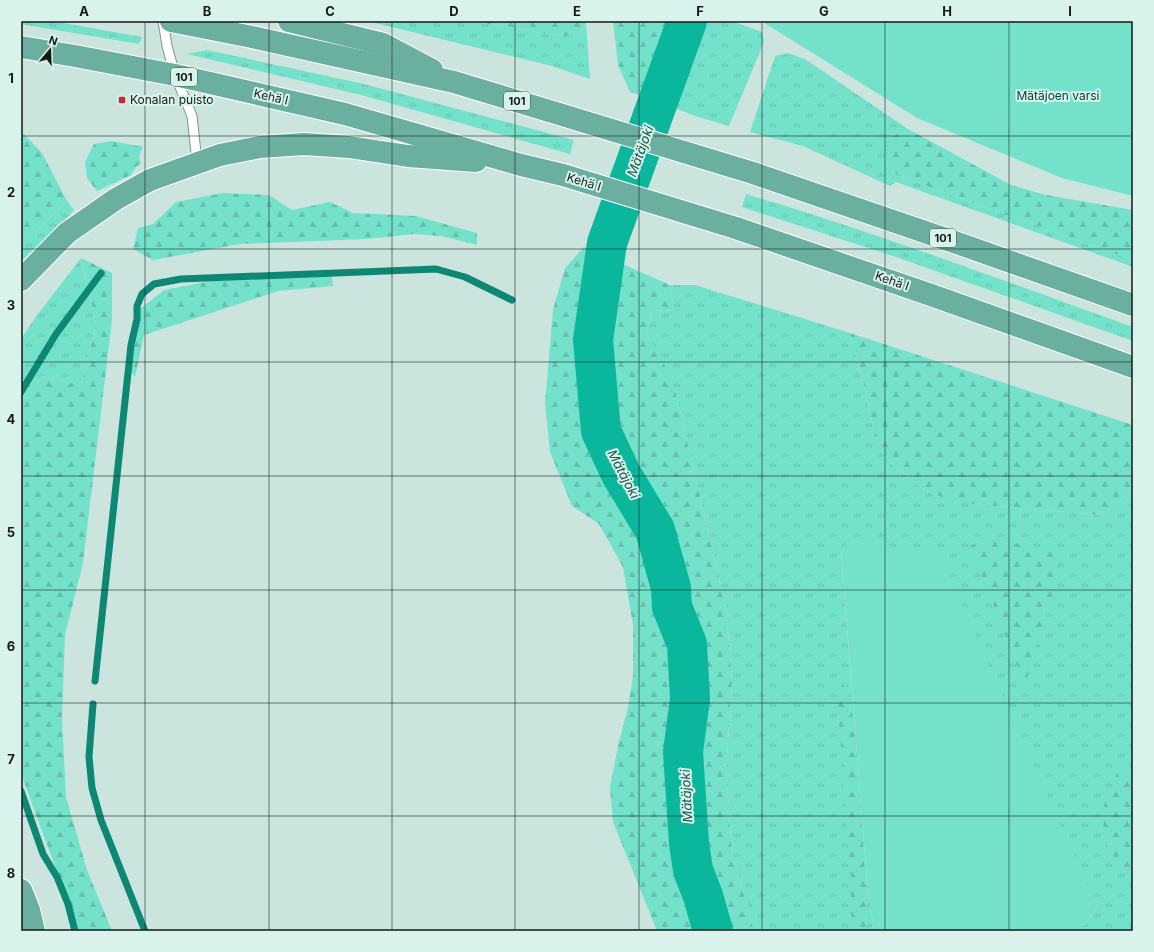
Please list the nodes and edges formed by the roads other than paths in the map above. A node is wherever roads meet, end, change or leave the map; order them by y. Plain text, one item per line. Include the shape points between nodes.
1 (163, 21) edge
2 (171, 21) edge
3 (289, 21) edge
4 (21, 47) edge
5 (175, 75) junction
6 (454, 82) junction
7 (197, 162) junction
8 (521, 165) junction
9 (21, 280) edge
10 (1133, 305) edge
11 (1133, 367) edge
12 (21, 890) edge
13 (34, 931) edge

1 - 5 lane
2 - 6 highway, 101
3 - 6 highway via 383,44
4 - 5 highway, Kehä I / 101
5 - 7 lane via 192,116
5 - 8 highway, Kehä I / 101 via 345,114
6 - 10 highway, 101 via 753,173
7 - 8 highway via 260,147 304,144
7 - 9 highway via 150,180 116,199 67,233
8 - 11 highway, Kehä I / 101 via 563,175 736,228 931,294
12 - 13 highway

